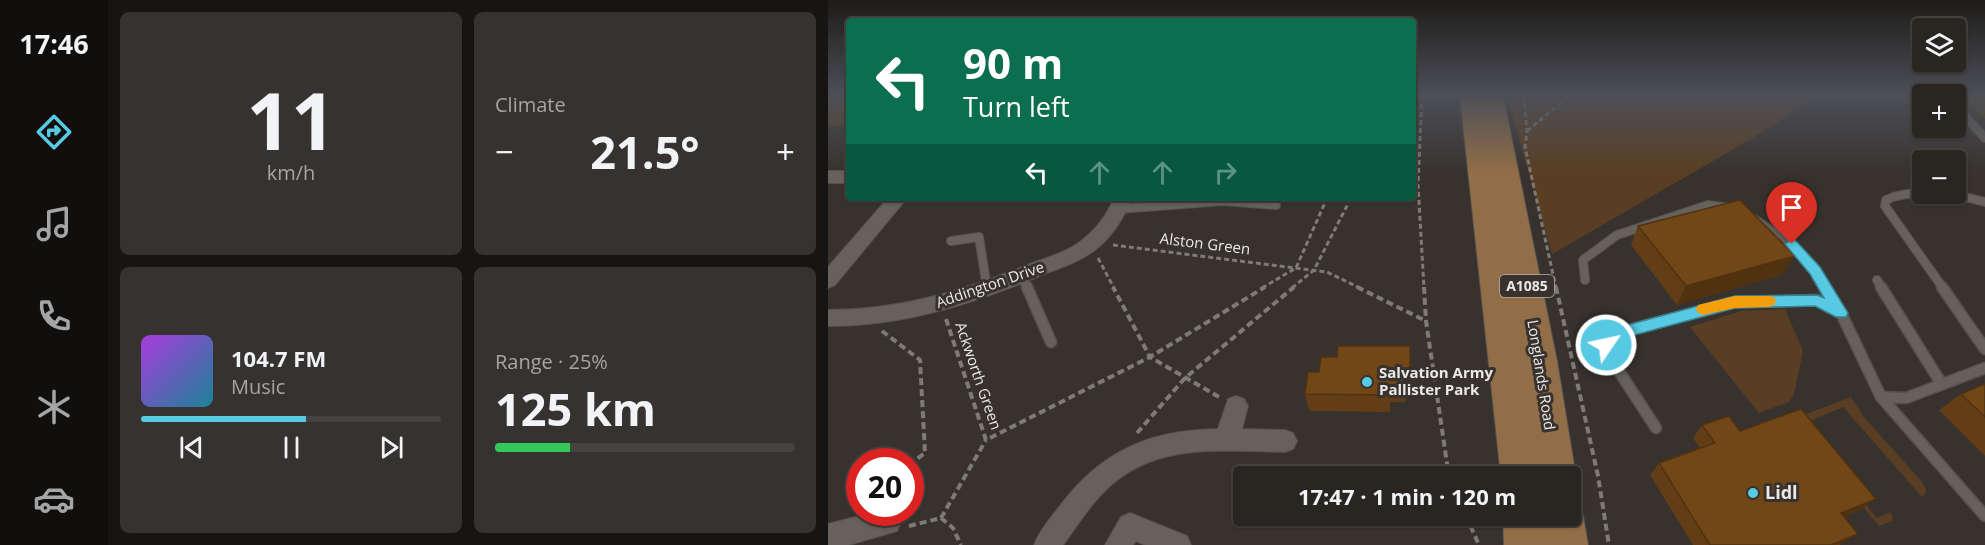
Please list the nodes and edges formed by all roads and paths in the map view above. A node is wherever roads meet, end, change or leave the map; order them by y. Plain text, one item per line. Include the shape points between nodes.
1 (1421, 121) edge
2 (1474, 121) edge
3 (1497, 121) edge
4 (1526, 121) edge
5 (1538, 121) edge
6 (1970, 121) edge
7 (1527, 131) junction
8 (1985, 138) edge
9 (828, 177) edge
10 (846, 177) edge
11 (895, 201) edge
12 (1326, 201) edge
13 (1349, 201) edge
14 (1985, 202) edge
15 (1121, 203) edge
16 (1276, 205) dead end
17 (951, 241) dead end
18 (1090, 243) junction
19 (1296, 268) junction
20 (1314, 270) junction
21 (830, 276) edge
22 (1022, 276) junction
23 (1584, 280) dead end
24 (1877, 280) dead end
25 (987, 288) junction
26 (941, 304) junction
27 (1841, 313) junction
28 (828, 318) edge
29 (866, 318) junction
30 (1426, 321) junction
31 (1051, 342) dead end
32 (1985, 349) edge
33 (1150, 357) junction
34 (1985, 368) edge
35 (1185, 378) junction
36 (1941, 383) junction
37 (1881, 398) junction
38 (1236, 406) joint
39 (1656, 428) dead end
40 (1133, 438) dead end
41 (986, 440) junction
42 (1227, 440) junction
43 (1285, 441) dead end
44 (924, 448) edge
45 (1447, 466) edge
46 (1519, 466) edge
47 (1555, 466) edge
48 (1985, 516) edge
49 (941, 518) junction
50 (924, 522) edge
51 (872, 526) edge
52 (1470, 526) edge
53 (1524, 526) edge
54 (1564, 526) edge
55 (828, 537) edge
56 (961, 545) edge
57 (1047, 545) edge
58 (1118, 545) edge
59 (1178, 545) edge
60 (1479, 545) edge
61 (1525, 545) edge
62 (1567, 545) edge
63 (1609, 545) edge

1 - 30 path via 1418,184
2 - 46 main road, A1085
3 - 47 main road, Longlands Road / A1085
4 - 7 path
5 - 7 path
6 - 8 lane
7 - 63 path via 1525,147 1598,476
9 - 10 street
11 - 21 street
12 - 19 path
13 - 20 path
14 - 32 lane via 1958,194 1898,194 1890,196 1885,206
15 - 16 lane via 1223,201
15 - 18 street, Addington Drive via 1112,221
17 - 25 lane via 979,237
18 - 19 path, Alston Green
18 - 22 street, Addington Drive
18 - 33 path
19 - 20 path, Alston Green
19 - 33 path
20 - 30 path, Alston Green via 1327,272
20 - 35 path
22 - 25 street, Addington Drive
22 - 31 lane
23 - 27 lane via 1583,260 1617,235 1708,205 1721,205 1736,209 1792,244 1815,271
24 - 36 lane
25 - 26 street, Addington Drive
26 - 29 street, Addington Drive
26 - 41 path, Ackworth Green
27 - 37 lane
27 - 39 lane via 1817,300 1735,302 1610,335 1606,345 1609,356
28 - 29 street, Addington Drive
29 - 44 path via 920,360
30 - 45 path
33 - 35 path
33 - 41 path, Ackworth Green
34 - 36 lane
35 - 38 path
35 - 40 path
36 - 37 lane via 1906,398
37 - 48 lane
38 - 42 street
41 - 49 path
42 - 43 street
42 - 57 street via 1157,446 1114,467 1089,489
49 - 50 path
49 - 56 path via 953,528
51 - 55 street
52 - 60 path
53 - 61 main road
54 - 62 main road
58 - 59 street via 1130,526

